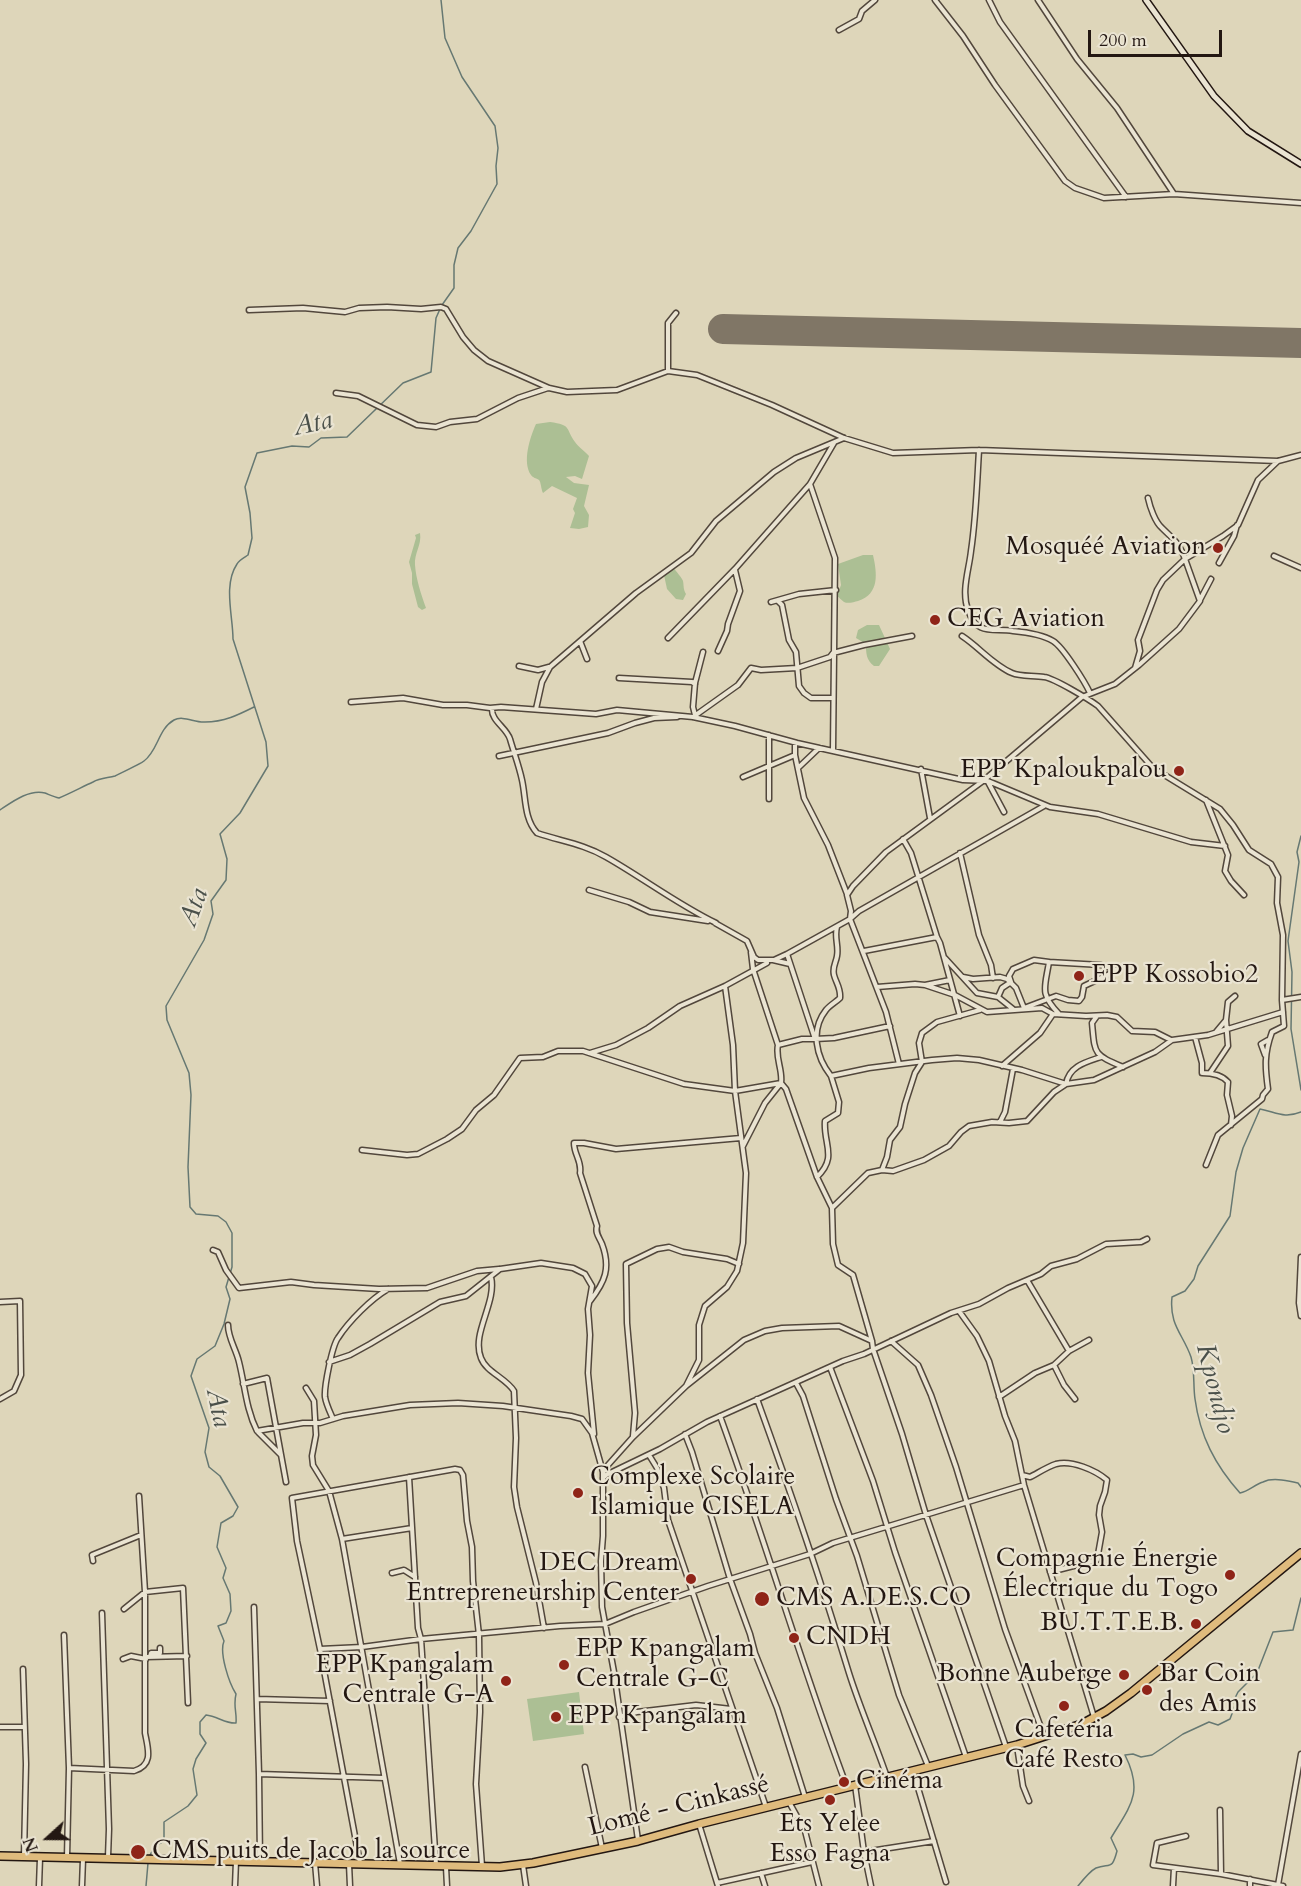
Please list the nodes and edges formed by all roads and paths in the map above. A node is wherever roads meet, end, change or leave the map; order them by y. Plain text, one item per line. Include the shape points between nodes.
1 (875, 0) edge
2 (935, 0) edge
3 (989, 0) edge
4 (1038, 0) edge
5 (1146, 0) edge
6 (839, 30) dead end
7 (1301, 164) edge
8 (1174, 194) junction
9 (1126, 197) junction
10 (1301, 203) edge
11 (249, 310) dead end
12 (676, 313) dead end
13 (668, 371) junction
14 (549, 388) junction
15 (336, 393) dead end
16 (844, 438) junction
17 (834, 443) junction
18 (979, 450) junction
19 (1301, 455) edge
20 (1278, 460) junction
21 (810, 484) junction
22 (1148, 498) dead end
23 (1238, 525) junction
24 (1274, 556) dead end
25 (1185, 559) junction
26 (1219, 563) dead end
27 (1301, 568) edge
28 (735, 569) junction
29 (1211, 579) dead end
30 (836, 590) junction
31 (778, 601) junction
32 (1200, 601) junction
33 (771, 602) dead end
34 (912, 636) dead end
35 (962, 636) dead end
36 (668, 638) dead end
37 (580, 641) junction
38 (718, 651) dead end
39 (703, 652) dead end
40 (833, 653) junction
41 (587, 659) dead end
42 (519, 666) dead end
43 (550, 667) junction
44 (797, 668) junction
45 (1135, 668) junction
46 (619, 678) dead end
47 (695, 684) junction
48 (1090, 693) junction
49 (1082, 697) junction
50 (833, 698) junction
51 (351, 702) dead end
52 (492, 708) junction
53 (536, 709) junction
54 (694, 716) junction
55 (769, 735) junction
56 (795, 743) junction
57 (819, 747) junction
58 (833, 750) junction
59 (513, 753) junction
60 (795, 755) junction
61 (499, 756) dead end
62 (769, 766) junction
63 (798, 768) junction
64 (921, 769) junction
65 (743, 777) dead end
66 (986, 781) junction
67 (769, 799) dead end
68 (1205, 800) junction
69 (1045, 805) junction
70 (1004, 812) dead end
71 (930, 818) junction
72 (903, 839) junction
73 (1225, 846) junction
74 (960, 854) junction
75 (918, 877) junction
76 (589, 890) dead end
77 (847, 895) junction
78 (1244, 895) dead end
79 (850, 920) junction
80 (716, 923) junction
81 (837, 927) junction
82 (937, 937) junction
83 (750, 946) junction
84 (864, 951) junction
85 (787, 954) junction
86 (944, 957) junction
87 (773, 960) junction
88 (1050, 962) junction
89 (790, 964) junction
90 (753, 969) junction
91 (963, 977) junction
92 (993, 978) junction
93 (950, 980) junction
94 (1011, 982) junction
95 (724, 986) junction
96 (925, 986) junction
97 (877, 987) junction
98 (955, 994) junction
99 (1235, 996) dead end
100 (998, 997) junction
101 (1301, 997) edge
102 (1046, 1000) junction
103 (1283, 1000) junction
104 (1024, 1008) junction
105 (980, 1009) junction
106 (1014, 1009) junction
107 (1283, 1012) junction
108 (1053, 1014) junction
109 (1059, 1014) junction
110 (1098, 1015) junction
111 (960, 1016) junction
112 (1226, 1020) junction
113 (890, 1026) junction
114 (1227, 1028) junction
115 (1216, 1033) junction
116 (1195, 1037) junction
117 (815, 1039) junction
118 (1172, 1040) junction
119 (778, 1045) junction
120 (589, 1053) junction
121 (1101, 1057) junction
122 (922, 1062) junction
123 (899, 1064) junction
124 (1002, 1066) junction
125 (1124, 1068) junction
126 (1012, 1069) junction
127 (1209, 1073) junction
128 (831, 1076) junction
129 (781, 1083) junction
130 (1066, 1083) junction
131 (735, 1091) junction
132 (1000, 1122) junction
133 (1230, 1125) junction
134 (741, 1138) junction
135 (743, 1147) junction
136 (362, 1150) dead end
137 (1206, 1165) dead end
138 (882, 1170) junction
139 (817, 1177) junction
140 (832, 1208) junction
141 (1147, 1239) dead end
142 (213, 1250) dead end
143 (1301, 1257) edge
144 (739, 1263) junction
145 (500, 1269) junction
146 (491, 1276) junction
147 (1027, 1280) junction
148 (389, 1288) junction
149 (589, 1301) junction
150 (0, 1302) edge
151 (959, 1311) junction
152 (1301, 1316) edge
153 (228, 1325) dead end
154 (1089, 1340) dead end
155 (872, 1341) junction
156 (891, 1341) junction
157 (873, 1349) junction
158 (1069, 1351) junction
159 (330, 1362) junction
160 (1054, 1365) junction
161 (830, 1367) junction
162 (795, 1383) junction
163 (243, 1384) junction
164 (686, 1386) junction
165 (306, 1388) dead end
166 (999, 1397) junction
167 (0, 1399) edge
168 (757, 1399) junction
169 (1075, 1399) dead end
170 (515, 1408) junction
171 (720, 1416) junction
172 (333, 1419) junction
173 (315, 1423) junction
174 (277, 1427) junction
175 (257, 1431) junction
176 (685, 1434) junction
177 (633, 1437) junction
178 (596, 1447) junction
179 (280, 1454) junction
180 (650, 1455) junction
181 (603, 1473) junction
182 (1022, 1475) junction
183 (409, 1477) junction
184 (602, 1479) junction
185 (286, 1482) dead end
186 (1024, 1485) junction
187 (329, 1491) junction
188 (139, 1496) dead end
189 (967, 1503) junction
190 (926, 1515) junction
191 (888, 1527) junction
192 (412, 1528) junction
193 (141, 1535) junction
194 (342, 1539) junction
195 (851, 1539) junction
196 (1301, 1553) edge
197 (810, 1554) junction
198 (93, 1562) dead end
199 (772, 1567) junction
200 (1050, 1572) junction
201 (392, 1573) dead end
202 (416, 1578) junction
203 (730, 1579) junction
204 (145, 1592) junction
205 (692, 1592) junction
206 (254, 1607) dead end
207 (123, 1609) dead end
208 (102, 1613) dead end
209 (605, 1624) junction
210 (544, 1628) junction
211 (64, 1635) dead end
212 (479, 1635) junction
213 (421, 1639) junction
214 (363, 1647) junction
215 (160, 1648) dead end
216 (320, 1649) junction
217 (187, 1656) junction
218 (147, 1658) junction
219 (123, 1659) dead end
220 (23, 1670) dead end
221 (257, 1699) junction
222 (330, 1701) junction
223 (188, 1703) dead end
224 (731, 1709) junction
225 (619, 1717) junction
226 (1094, 1718) junction
227 (0, 1727) edge
228 (24, 1727) junction
229 (1044, 1737) junction
230 (1017, 1745) junction
231 (1006, 1748) junction
232 (1301, 1754) edge
233 (966, 1758) junction
234 (585, 1767) dead end
235 (928, 1767) junction
236 (69, 1768) junction
237 (913, 1770) junction
238 (107, 1771) junction
239 (259, 1774) junction
240 (345, 1777) junction
241 (887, 1777) junction
242 (384, 1778) junction
243 (851, 1786) junction
244 (805, 1797) junction
245 (788, 1801) junction
246 (1029, 1801) dead end
247 (766, 1807) junction
248 (1220, 1810) dead end
249 (699, 1824) junction
250 (1186, 1836) dead end
251 (934, 1840) junction
252 (638, 1841) junction
253 (602, 1848) junction
254 (864, 1852) junction
255 (0, 1857) edge
256 (24, 1857) junction
257 (40, 1857) junction
258 (67, 1858) junction
259 (83, 1858) junction
260 (108, 1858) junction
261 (236, 1860) junction
262 (260, 1861) junction
263 (315, 1862) junction
264 (812, 1862) junction
265 (349, 1863) junction
266 (360, 1864) junction
267 (400, 1865) junction
268 (523, 1865) junction
269 (437, 1866) junction
270 (446, 1867) junction
271 (482, 1867) junction
272 (1174, 1868) junction
273 (761, 1873) junction
274 (1221, 1874) junction
275 (1250, 1880) junction
276 (946, 1882) dead end
277 (718, 1885) edge
278 (1278, 1885) edge
279 (39, 1886) edge
280 (82, 1886) edge
281 (235, 1886) edge
282 (317, 1886) edge
283 (350, 1886) edge
284 (447, 1886) edge
285 (526, 1886) edge
286 (765, 1886) edge
287 (819, 1886) edge
288 (871, 1886) edge
289 (1173, 1886) edge
290 (1250, 1886) edge
291 (1283, 1886) edge

1 - 6 street via 862,11 860,19
2 - 9 street via 1065,181 1104,198
3 - 9 street via 1000,22
4 - 8 street
5 - 7 main road via 1214,96 1248,131
8 - 9 street
8 - 10 street
11 - 14 street via 303,308 345,312 359,308 441,307 463,338 488,361
12 - 13 street via 668,323
13 - 14 street via 617,390 567,392
13 - 16 street via 697,375
14 - 15 street via 518,398 477,419 436,427 417,424 358,396
16 - 17 street
16 - 18 street via 893,453
17 - 21 street
17 - 37 street via 796,458 774,472 716,521 691,553 636,592
18 - 20 street
18 - 48 street via 965,597 968,610 982,629 1012,630 1052,640 1082,676
19 - 20 street
20 - 23 street via 1258,480
21 - 28 street
21 - 30 street via 835,558
22 - 25 street via 1160,527 1172,535
23 - 25 street
23 - 26 street
24 - 27 street
25 - 32 street
25 - 45 street via 1157,590 1138,640 1140,651
28 - 36 street
28 - 38 street via 740,591
29 - 32 street
30 - 31 street
30 - 40 street
31 - 33 street
31 - 44 street via 796,652
32 - 45 street via 1179,629
34 - 40 street
35 - 49 street via 1005,670 1015,675 1048,677
37 - 41 street
37 - 43 street
39 - 47 street
40 - 44 street
40 - 50 street
42 - 43 street via 538,670
43 - 53 street
44 - 50 street via 804,693 811,698
44 - 54 street via 751,668 738,685
45 - 48 street via 1115,684
46 - 47 street
47 - 54 street
48 - 49 street
49 - 66 street
49 - 68 street via 1098,706 1153,768
50 - 58 street
51 - 52 street via 403,698
52 - 53 street
52 - 59 street via 496,721 507,731
53 - 54 street
54 - 55 street
54 - 59 street via 654,718 608,733
55 - 56 street
55 - 62 street
56 - 57 street
56 - 60 street
57 - 58 street
57 - 63 street
58 - 64 street
59 - 61 street
59 - 80 street via 527,812 537,833 606,857
60 - 62 street
60 - 63 street
62 - 65 street
62 - 67 street
63 - 77 street via 804,798
64 - 66 street via 963,780
64 - 71 street
66 - 69 street
66 - 70 street
66 - 71 street
68 - 73 street
68 - 103 street via 1220,809 1249,850 1271,864 1278,877
69 - 73 street via 1098,814 1191,842
69 - 74 street
71 - 72 street
72 - 75 street
72 - 77 street via 879,858
73 - 78 street via 1225,871
74 - 75 street
74 - 92 street
75 - 79 street via 858,911
75 - 82 street
76 - 80 street via 654,913
77 - 79 street
79 - 81 street
79 - 84 street
80 - 83 street
81 - 85 street
81 - 117 street via 833,971 840,998 825,1011
82 - 84 street
82 - 86 street
83 - 87 street via 758,960
83 - 90 street
84 - 97 street
85 - 87 street
85 - 89 street
86 - 91 street
86 - 93 street
87 - 89 street
87 - 90 street
88 - 94 street via 1034,960 1013,969
88 - 102 street
88 - 102 street via 1118,970 1084,986 1079,1001 1056,996
89 - 117 street
90 - 95 street
90 - 119 street
91 - 92 street
91 - 100 street via 977,993
92 - 94 street
93 - 96 street
93 - 98 street
94 - 100 street
94 - 104 street
95 - 120 street via 680,1006 616,1045
95 - 131 street
96 - 97 street
96 - 98 street
97 - 113 street
98 - 105 street
98 - 111 street
99 - 112 street via 1228,1002
100 - 106 street
101 - 103 street
102 - 104 street
102 - 109 street
103 - 107 street
104 - 106 street
104 - 108 street via 1042,1008
105 - 106 street
105 - 111 street
107 - 114 street
107 - 133 street via 1284,1026 1272,1032 1265,1055 1268,1089 1257,1105
108 - 109 street
108 - 124 street via 1040,1033
109 - 110 street
110 - 118 street via 1117,1017 1132,1031 1155,1032
110 - 121 street via 1092,1023 1095,1050
111 - 122 street via 937,1022 922,1033
112 - 114 street
112 - 115 street
113 - 117 street
113 - 123 street
114 - 115 street
114 - 127 street via 1228,1046
115 - 116 street
116 - 118 street
116 - 127 street via 1202,1073
117 - 119 street
117 - 128 street
118 - 125 street
119 - 129 street
120 - 131 street via 684,1084
120 - 136 street via 566,1050 520,1058 498,1091 462,1129 418,1154
121 - 125 street
121 - 130 street via 1078,1066
122 - 123 street
122 - 124 street via 968,1059
122 - 138 street
123 - 128 street
124 - 126 street
125 - 130 street via 1094,1080
126 - 130 street
126 - 132 street
127 - 133 street via 1228,1082
128 - 139 street via 839,1102 838,1113 825,1121 829,1161
129 - 131 street
129 - 135 street via 765,1103
129 - 139 street via 792,1103
130 - 132 street via 1027,1121
131 - 134 street
132 - 138 street via 969,1126 949,1146 930,1157 893,1171
133 - 137 street via 1213,1143
134 - 135 street
134 - 149 street via 616,1149 574,1143 606,1258 604,1282
135 - 144 street via 747,1173
138 - 140 street via 868,1173
139 - 140 street
140 - 155 street via 838,1265 853,1275
141 - 147 street via 1106,1244
142 - 148 street via 239,1288 291,1282
143 - 152 street
144 - 164 street via 727,1287 705,1306 699,1325 699,1360
144 - 177 street via 669,1247 626,1264
145 - 146 street
145 - 148 street via 477,1271 435,1287
145 - 149 street via 541,1263 573,1268 591,1282
146 - 159 street via 466,1296 440,1302 350,1355
146 - 170 street via 491,1298 479,1342 480,1357 512,1388
147 - 151 street
147 - 158 street
148 - 159 street via 337,1338
149 - 178 street via 589,1389
150 - 167 street via 20,1301 21,1375 14,1391
151 - 156 street
151 - 166 street via 989,1361
153 - 163 street
154 - 158 street
155 - 157 street
155 - 164 street via 839,1326 765,1331 744,1340
156 - 157 street
156 - 189 street via 914,1360 923,1374
157 - 161 street
157 - 190 street
158 - 160 street
159 - 172 street via 325,1395
160 - 166 street
160 - 169 street
161 - 162 street
161 - 191 street
162 - 168 street
162 - 195 street via 803,1396
163 - 174 street via 267,1378
163 - 175 street
164 - 177 street
165 - 173 street via 314,1401
166 - 182 street
168 - 171 street
168 - 197 street
170 - 172 street via 425,1404
170 - 178 street via 579,1418 590,1430
170 - 210 street via 514,1487
171 - 176 street
171 - 199 street
172 - 173 street
173 - 174 street
173 - 187 street via 313,1465
174 - 175 street
174 - 179 street
175 - 179 street
176 - 180 street
176 - 203 street
177 - 181 street
178 - 181 street
179 - 185 street
180 - 184 street
180 - 205 street via 664,1488 668,1520
181 - 184 street
182 - 186 street
182 - 200 street via 1030,1477 1053,1465 1067,1463 1107,1480 1100,1506 1102,1532 1097,1560
183 - 187 street
183 - 192 street
183 - 212 street via 455,1469 462,1473
184 - 209 street via 600,1561
186 - 189 street
186 - 200 street
187 - 194 street
187 - 216 street via 292,1498
188 - 193 street
189 - 190 street
189 - 229 street via 1005,1629
190 - 191 street
190 - 231 street
191 - 195 street
191 - 233 street
192 - 194 street
192 - 202 street
193 - 198 street via 92,1556
193 - 204 street
194 - 214 street
195 - 197 street
195 - 235 street via 899,1695
196 - 226 highway, Lomé - Cinkassé via 1131,1693
197 - 199 street
197 - 241 street
199 - 203 street
199 - 243 street via 822,1721
200 - 226 street
201 - 202 street via 404,1570
202 - 213 street
203 - 205 street
203 - 244 street
204 - 207 street
204 - 217 street via 183,1588
204 - 218 street
205 - 209 street
205 - 224 street
206 - 221 street
208 - 238 street
209 - 210 street
209 - 225 street
210 - 212 street
211 - 236 street
212 - 213 street
212 - 271 street via 476,1784
213 - 214 street
213 - 269 street
214 - 216 street
214 - 242 street
215 - 218 street via 160,1653 151,1653
216 - 222 street
217 - 218 street
217 - 223 street
218 - 219 street
218 - 238 street via 148,1761 134,1771
220 - 228 street
221 - 222 street
221 - 239 street
222 - 240 street
224 - 225 street via 696,1705
224 - 247 street
225 - 252 street
226 - 229 highway, Lomé - Cinkassé
227 - 228 street
228 - 256 street
229 - 230 highway, Lomé - Cinkassé
230 - 231 highway, Lomé - Cinkassé
230 - 246 street
231 - 233 highway, Lomé - Cinkassé
232 - 278 street
233 - 235 highway, Lomé - Cinkassé
234 - 253 street
235 - 237 highway, Lomé - Cinkassé
236 - 238 street
236 - 258 street
237 - 241 highway, Lomé - Cinkassé
237 - 251 street
238 - 260 street
239 - 240 street
239 - 262 street
240 - 242 street
240 - 266 street
241 - 243 highway, Lomé - Cinkassé
242 - 267 street
243 - 244 highway, Lomé - Cinkassé
243 - 254 street
244 - 245 highway, Lomé - Cinkassé
245 - 247 highway, Lomé - Cinkassé
245 - 264 street via 805,1831
247 - 249 highway, Lomé - Cinkassé
248 - 274 street
249 - 252 highway, Lomé - Cinkassé
249 - 277 street
250 - 272 street via 1157,1843 1154,1864
251 - 254 street
251 - 276 street
252 - 253 highway, Lomé - Cinkassé
253 - 268 highway, Lomé - Cinkassé
254 - 288 street
255 - 256 highway, Lomé - Cinkassé
256 - 257 highway, Lomé - Cinkassé
257 - 258 highway, Lomé - Cinkassé
257 - 279 street
258 - 259 highway, Lomé - Cinkassé
259 - 260 highway, Lomé - Cinkassé
259 - 280 street
260 - 261 highway, Lomé - Cinkassé
261 - 262 highway, Lomé - Cinkassé
261 - 281 street
262 - 263 highway, Lomé - Cinkassé
263 - 265 highway, Lomé - Cinkassé
263 - 282 street
264 - 273 street
264 - 287 street
265 - 266 highway, Lomé - Cinkassé
265 - 283 street
266 - 267 highway, Lomé - Cinkassé
267 - 269 highway, Lomé - Cinkassé
268 - 271 highway, Lomé - Cinkassé
268 - 285 street
269 - 270 highway, Lomé - Cinkassé
270 - 271 highway, Lomé - Cinkassé
270 - 284 street
272 - 274 street
272 - 289 street
273 - 277 street
273 - 286 street
274 - 275 street
275 - 278 street
275 - 290 street
278 - 291 street

